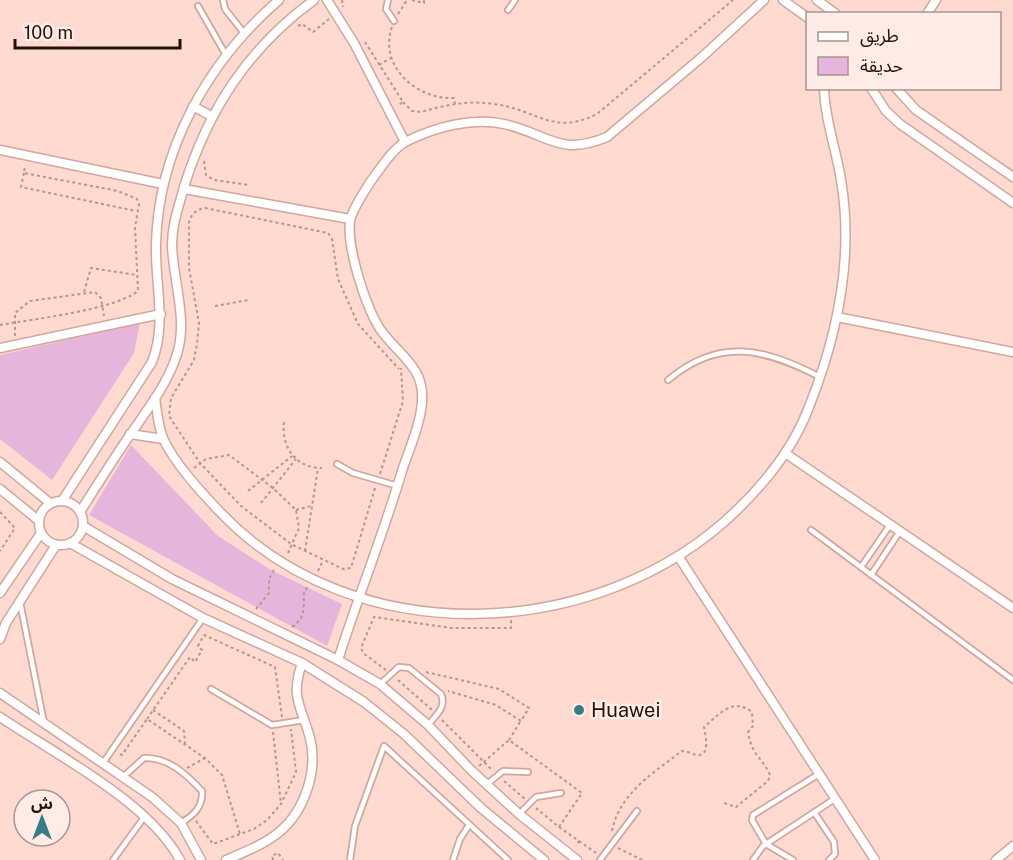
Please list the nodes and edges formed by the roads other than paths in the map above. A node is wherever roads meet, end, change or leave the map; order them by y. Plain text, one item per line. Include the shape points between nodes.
1 (223, 0) edge
2 (279, 0) edge
3 (314, 0) edge
4 (327, 0) edge
5 (388, 0) edge
6 (515, 0) edge
7 (764, 0) edge
8 (783, 0) edge
9 (817, 0) edge
10 (198, 6) dead end
11 (508, 10) dead end
12 (833, 12) edge
13 (806, 17) edge
14 (394, 21) dead end
15 (244, 33) junction
16 (226, 55) junction
17 (824, 90) edge
18 (872, 90) edge
19 (898, 90) edge
20 (193, 106) junction
21 (211, 117) junction
22 (405, 142) junction
23 (0, 150) edge
24 (1013, 177) edge
25 (163, 184) junction
26 (184, 189) junction
27 (1013, 203) edge
28 (350, 219) junction
29 (161, 314) junction
30 (837, 317) junction
31 (0, 348) edge
32 (1013, 352) edge
33 (820, 377) junction
34 (668, 380) dead end
35 (155, 398) junction
36 (130, 434) junction
37 (164, 439) junction
38 (785, 453) junction
39 (0, 462) edge
40 (337, 464) dead end
41 (398, 486) junction
42 (0, 489) edge
43 (62, 501) junction
44 (50, 504) junction
45 (80, 512) junction
46 (38, 520) junction
47 (890, 524) junction
48 (83, 526) junction
49 (811, 530) dead end
50 (900, 531) junction
51 (40, 533) junction
52 (70, 543) junction
53 (56, 545) junction
54 (678, 556) junction
55 (861, 567) junction
56 (871, 575) junction
57 (0, 593) edge
58 (361, 598) junction
59 (20, 602) junction
60 (1013, 608) edge
61 (203, 618) junction
62 (0, 639) edge
63 (338, 660) junction
64 (302, 663) junction
65 (1013, 680) edge
66 (380, 684) junction
67 (212, 689) dead end
68 (0, 693) edge
69 (0, 717) edge
70 (304, 720) junction
71 (44, 723) junction
72 (428, 725) junction
73 (103, 763) junction
74 (528, 772) dead end
75 (820, 773) junction
76 (124, 777) junction
77 (486, 785) junction
78 (561, 794) dead end
79 (836, 798) junction
80 (637, 811) dead end
81 (814, 812) junction
82 (519, 814) junction
83 (145, 816) junction
84 (181, 823) junction
85 (469, 825) junction
86 (766, 844) junction
87 (1013, 846) edge
88 (573, 857) edge
89 (601, 859) edge
90 (113, 860) edge
91 (180, 860) edge
92 (201, 860) edge
93 (226, 860) edge
94 (350, 860) edge
95 (453, 860) edge
96 (508, 860) edge
97 (544, 860) edge
98 (753, 860) edge
99 (792, 860) edge
100 (829, 860) edge
101 (875, 860) edge
102 (996, 860) edge

1 - 15 lane via 225,9
2 - 15 street
3 - 21 street via 264,41 238,73
4 - 22 street
5 - 14 lane via 386,9
6 - 11 lane
7 - 22 street via 622,126 590,144 554,143 523,129 479,122 457,124
8 - 13 street
9 - 12 street
10 - 16 lane
15 - 16 street
16 - 20 street
17 - 30 street via 828,132 841,177 847,224 845,271
18 - 27 street via 900,124
19 - 24 street via 916,110
20 - 21 street
20 - 25 street
21 - 26 street
22 - 28 street via 381,168
23 - 25 street
25 - 29 street via 156,247
26 - 28 street
26 - 35 street via 172,242 182,325 180,343
28 - 41 street via 357,278 369,308 382,333 412,364 419,380 421,410
29 - 31 street
29 - 43 street via 160,339 152,362
30 - 32 street
30 - 33 street
33 - 34 lane via 776,356 738,351 700,359
33 - 38 street
35 - 36 street
35 - 37 street
36 - 37 street
36 - 45 street
37 - 58 street via 232,525 314,580
38 - 47 street
38 - 54 street via 755,493 719,527
39 - 44 street
40 - 41 lane via 352,473
41 - 58 street
42 - 46 street
43 - 44 street
43 - 45 street via 76,506
44 - 46 street
45 - 48 street
46 - 51 street
47 - 50 street
47 - 55 lane
48 - 52 street
48 - 63 street via 172,579
49 - 55 lane
50 - 56 lane
50 - 60 street
51 - 53 street
51 - 57 street
52 - 53 street
52 - 61 street
53 - 59 street
54 - 58 street via 630,582 578,601 510,612 469,615 414,610
54 - 75 street
55 - 56 lane
56 - 65 lane
58 - 63 street
59 - 62 street
59 - 71 lane
61 - 64 street
61 - 73 lane
63 - 66 street
64 - 70 street via 295,683
64 - 97 street via 364,702 404,734 481,808
66 - 72 street
66 - 72 lane via 399,667 409,668 432,687 443,699 443,705
67 - 70 lane via 272,725
68 - 71 street
69 - 83 street
70 - 93 street via 313,757 300,810 281,832
71 - 73 street
72 - 77 street
73 - 76 street
74 - 77 lane via 510,769
75 - 79 street
75 - 86 lane via 753,815
76 - 84 street
76 - 84 lane via 144,758 167,761 181,771 202,791 201,804 193,816
77 - 82 street
78 - 82 lane via 542,794
79 - 81 lane
79 - 101 street
80 - 89 lane
81 - 86 lane
81 - 100 lane via 834,842 835,854
82 - 88 street
83 - 90 lane
83 - 91 street via 170,842
84 - 92 street
85 - 94 lane via 384,746 355,826
85 - 95 lane
85 - 96 lane
86 - 98 lane
86 - 99 lane
87 - 102 street

